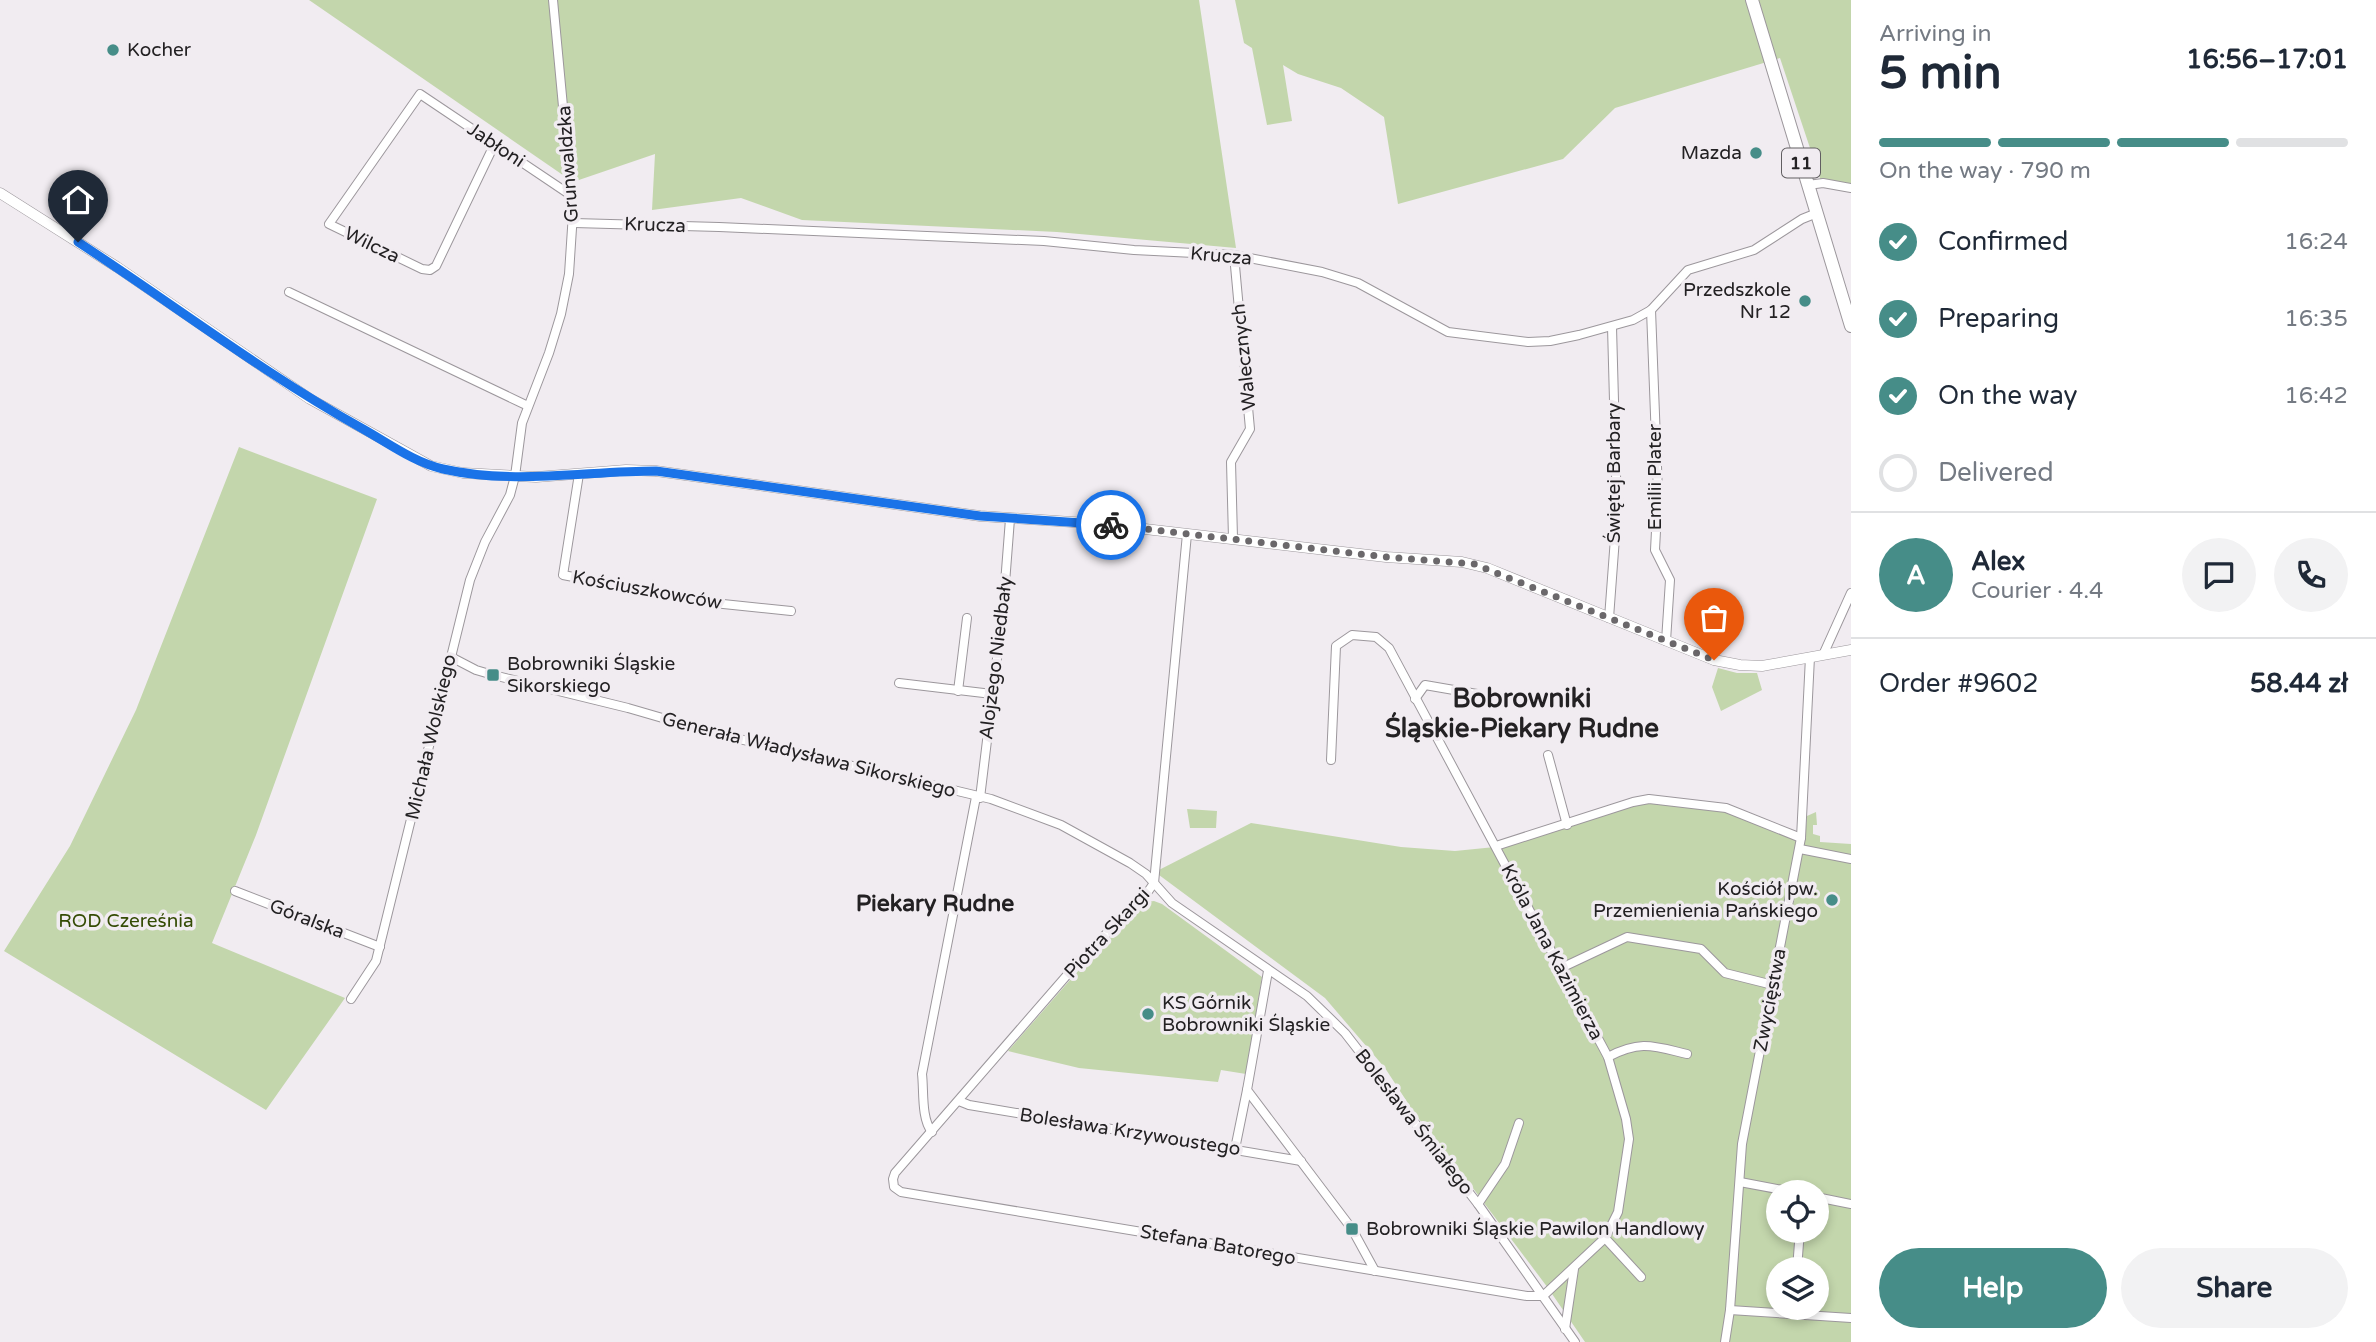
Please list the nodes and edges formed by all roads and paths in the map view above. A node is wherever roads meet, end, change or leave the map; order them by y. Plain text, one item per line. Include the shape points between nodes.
1 (553, 0) edge
2 (1752, 0) edge
3 (420, 94) joint
4 (495, 143) junction
5 (1808, 185) junction
6 (1851, 188) edge
7 (0, 192) edge
8 (572, 196) junction
9 (1817, 213) junction
10 (574, 223) junction
11 (1234, 256) junction
12 (289, 292) dead end
13 (1651, 310) junction
14 (1612, 327) junction
15 (1851, 327) edge
16 (528, 406) junction
17 (579, 474) junction
18 (515, 476) junction
19 (1010, 519) junction
20 (1187, 534) junction
21 (1233, 538) junction
22 (1851, 593) edge
23 (791, 611) dead end
24 (967, 618) dead end
25 (1609, 618) junction
26 (1666, 641) junction
27 (1851, 650) edge
28 (1823, 655) junction
29 (451, 657) junction
30 (1810, 657) junction
31 (899, 683) dead end
32 (958, 691) junction
33 (992, 694) junction
34 (1477, 694) dead end
35 (1415, 699) junction
36 (1548, 755) dead end
37 (1331, 760) dead end
38 (978, 797) junction
39 (1567, 825) junction
40 (1801, 838) junction
41 (1496, 846) junction
42 (1800, 849) junction
43 (1851, 859) edge
44 (1154, 883) junction
45 (235, 891) dead end
46 (380, 947) junction
47 (1559, 969) junction
48 (1268, 971) junction
49 (1773, 985) junction
50 (351, 999) dead end
51 (1687, 1054) dead end
52 (1608, 1057) junction
53 (1247, 1090) junction
54 (959, 1101) junction
55 (1519, 1123) dead end
56 (932, 1132) junction
57 (1235, 1149) junction
58 (1301, 1161) junction
59 (1740, 1182) junction
60 (894, 1187) joint
61 (1766, 1187) edge
62 (1829, 1200) edge
63 (1479, 1204) junction
64 (1851, 1204) edge
65 (1605, 1238) junction
66 (1574, 1269) junction
67 (1375, 1271) junction
68 (1641, 1277) dead end
69 (1543, 1296) junction
70 (1730, 1310) junction
71 (1766, 1310) edge
72 (1829, 1315) edge
73 (1851, 1318) edge
74 (1565, 1329) junction
75 (1575, 1342) edge
76 (1726, 1342) edge

1 - 8 street, Grunwaldzka
2 - 5 highway, 11
3 - 4 street, Jabłoni
3 - 4 street, Wilcza via 329,224 429,270 436,265
4 - 8 street, Jabłoni
5 - 6 street
5 - 9 highway, 11
7 - 18 street via 322,406 431,466
8 - 10 street, Grunwaldzka
9 - 13 street, Krucza via 1754,250 1688,270
9 - 15 highway, 11
10 - 11 street, Krucza via 1044,241
10 - 16 street, Grunwaldzka via 561,314
11 - 14 street, Krucza via 1350,280 1441,328 1465,335 1550,341
11 - 21 street, Walecznych via 1250,429 1231,462
12 - 16 street
13 - 14 street, Krucza
13 - 26 street, Emilii Plater via 1658,493 1655,550 1670,580
14 - 25 street, Świętej Barbary via 1617,512
16 - 18 street, Grunwaldzka
17 - 18 street
17 - 19 street via 656,471
17 - 23 street, Kościuszkowców via 563,575 704,602
18 - 29 street, Michała Wolskiego via 476,561
19 - 20 street
19 - 33 street, Alojzego Niedbały
20 - 21 street
20 - 44 street, Piotra Skargi
21 - 25 street via 1474,564
22 - 28 street
24 - 32 street
25 - 26 street
26 - 30 street via 1740,665
27 - 28 street
28 - 30 street
29 - 38 street, Generała Władysława Sikorskiego via 493,675
29 - 46 street, Michała Wolskiego
30 - 40 street, Zwycięstwa
31 - 32 street
32 - 33 street
33 - 38 street, Alojzego Niedbały
34 - 35 street via 1425,685
35 - 37 street, Króla Jana Kazimierza via 1389,648 1376,637 1352,635 1336,646
35 - 41 street, Króla Jana Kazimierza
36 - 39 street
38 - 44 street, Generała Władysława Sikorskiego via 1061,825 1130,863
38 - 56 street, Alojzego Niedbały via 960,867 922,1074
39 - 40 street via 1649,799 1726,808
39 - 41 street
40 - 42 street, Zwycięstwa
41 - 47 street, Króla Jana Kazimierza
42 - 43 street
42 - 49 street, Zwycięstwa
44 - 48 street, Bolesława Śmiałego via 1172,903
44 - 54 street, Piotra Skargi via 1081,959
45 - 46 street, Góralska
46 - 50 street, Michała Wolskiego
47 - 49 street via 1627,937 1701,949 1725,973
47 - 52 street, Króla Jana Kazimierza
48 - 53 street
48 - 63 street, Bolesława Śmiałego via 1307,996 1345,1033
49 - 59 street, Zwycięstwa via 1742,1144
51 - 52 street, Króla Jana Kazimierza via 1641,1045
52 - 65 street, Króla Jana Kazimierza via 1629,1139 1618,1212
53 - 57 street
53 - 58 street
54 - 56 street, Piotra Skargi
54 - 57 street, Bolesława Krzywoustego
55 - 63 street via 1505,1164
56 - 60 street, Piotra Skargi via 895,1173
57 - 58 street, Bolesława Krzywoustego
58 - 67 street via 1352,1228
59 - 61 street
59 - 70 street, Zwycięstwa
60 - 67 street, Stefana Batorego via 901,1192
62 - 64 street
63 - 69 street, Bolesława Śmiałego
65 - 66 street, Króla Jana Kazimierza
65 - 68 street
66 - 69 street, Króla Jana Kazimierza
66 - 74 street
67 - 69 street, Stefana Batorego
69 - 74 street, Bolesława Śmiałego
70 - 71 street
70 - 76 street, Zwycięstwa
72 - 73 street
74 - 75 street, Bolesława Śmiałego

